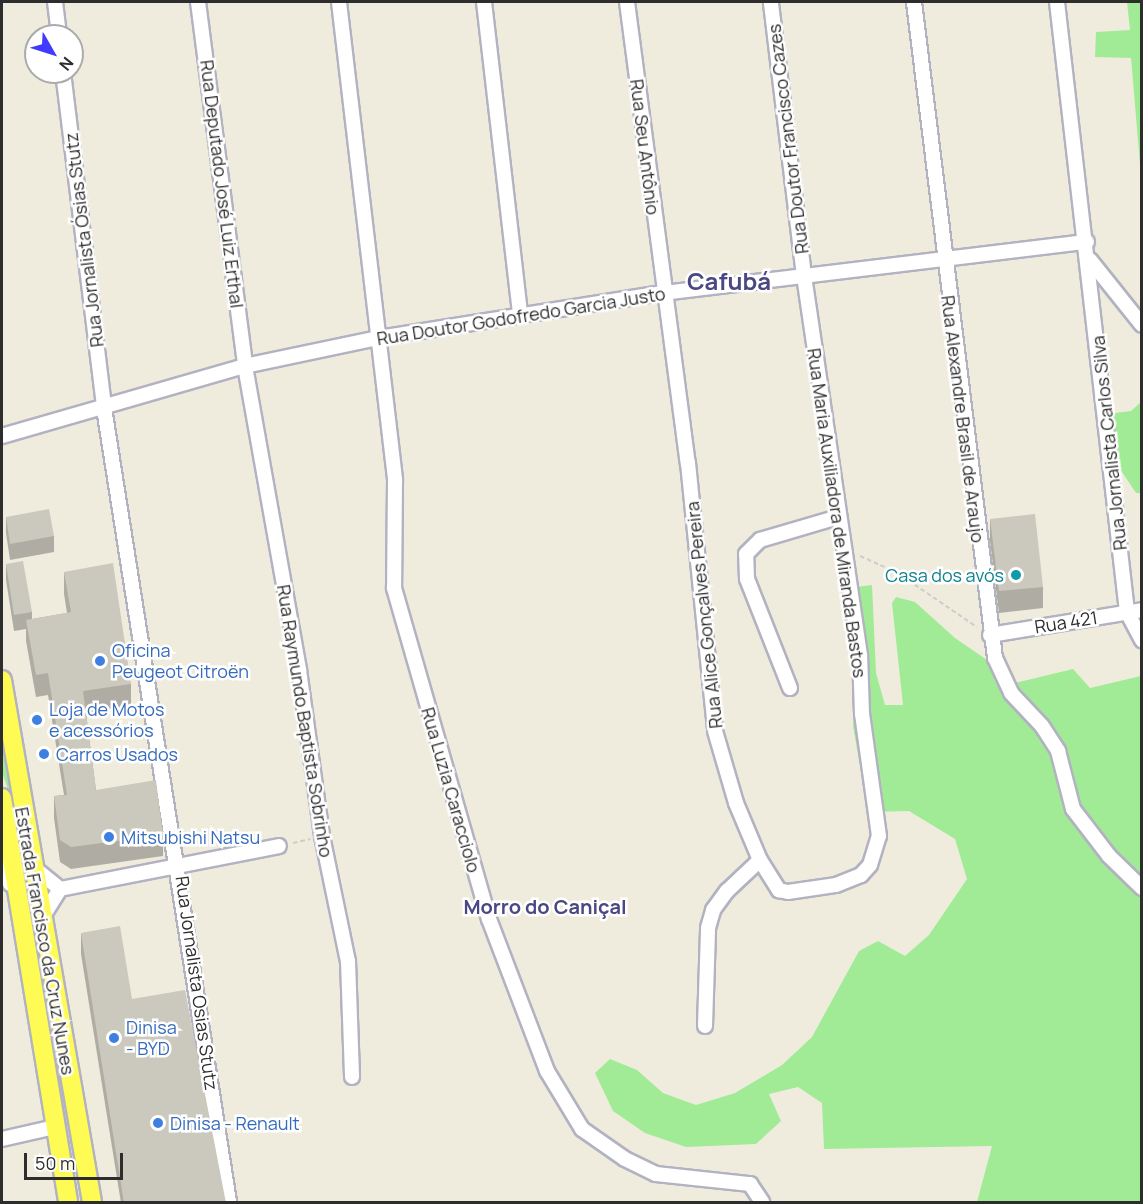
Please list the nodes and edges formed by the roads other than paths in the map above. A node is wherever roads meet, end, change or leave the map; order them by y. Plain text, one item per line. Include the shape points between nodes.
1 (55, 2) edge
2 (198, 2) edge
3 (339, 2) edge
4 (484, 2) edge
5 (627, 2) edge
6 (771, 2) edge
7 (914, 2) edge
8 (1057, 2) edge
9 (58, 24) edge
10 (64, 84) edge
11 (1087, 242) junction
12 (944, 260) junction
13 (1090, 260) junction
14 (804, 276) junction
15 (663, 293) junction
16 (520, 315) junction
17 (1142, 325) edge
18 (378, 338) junction
19 (245, 366) junction
20 (104, 408) junction
21 (2, 436) edge
22 (838, 517) junction
23 (1142, 610) edge
24 (1127, 612) junction
25 (990, 635) junction
26 (1142, 640) edge
27 (2, 680) edge
28 (790, 688) dead end
29 (2, 798) edge
30 (279, 846) road end
31 (2, 858) edge
32 (759, 860) junction
33 (31, 866) junction
34 (179, 866) junction
35 (8, 886) edge
36 (1142, 888) edge
37 (60, 889) junction
38 (814, 889) joint
39 (41, 920) junction
40 (705, 1026) dead end
41 (352, 1077) dead end
42 (55, 1127) junction
43 (2, 1139) edge
44 (68, 1203) edge
45 (92, 1203) edge
46 (229, 1203) edge
47 (762, 1203) edge

1 - 9 street
2 - 19 street, Rua Deputado José Luiz Erthal
3 - 18 street
4 - 16 street
5 - 15 street, Rua Seu Antônio
6 - 14 street, Rua Doutor Francisco Cazes
7 - 12 street, Rua Alexandre Brasil de Araujo
8 - 11 street, Rua Jornalista Carlos Silva
10 - 20 street, Rua Jornalista Ósias Stutz
11 - 12 street, Rua Doutor Godofredo Garcia Justo
11 - 13 street, Rua Jornalista Carlos Silva
12 - 14 street, Rua Doutor Godofredo Garcia Justo
12 - 25 street, Rua Alexandre Brasil de Araujo
13 - 17 street
13 - 24 street, Rua Jornalista Carlos Silva
14 - 15 street, Rua Doutor Godofredo Garcia Justo
14 - 22 street, Rua Maria Auxiliadora de Miranda Bastos
15 - 16 street, Rua Doutor Godofredo Garcia Justo
15 - 32 street, Rua Alice Gonçalves Pereira via 688,463 715,731 736,803
16 - 18 street, Rua Doutor Godofredo Garcia Justo
18 - 19 street, Rua Doutor Godofredo Garcia Justo
18 - 47 street, Rua Luzia Caracciolo via 396,506 394,588 489,919 547,1071 582,1129 625,1159 656,1174 750,1184
19 - 20 street, Rua Doutor Godofredo Garcia Justo
19 - 41 street, Rua Raymundo Baptista Sobrinho via 299,670 322,836 348,961
20 - 21 street, Rua Doutor Godofredo Garcia Justo
20 - 34 street, Rua Jornalista Osias Stutz
22 - 28 street via 760,540 746,554 747,579
22 - 38 street, Rua Maria Auxiliadora de Miranda Bastos via 860,655 862,714 879,836 870,865 861,875
23 - 24 street, Rua 421
24 - 25 street, Rua 421
24 - 26 street, Rua Jornalista Carlos Silva
25 - 36 street, Rua Alexandre Brasil de Araujo via 995,658 1011,693 1042,726 1058,751 1073,809 1109,856
27 - 33 main road, Estrada Francisco da Cruz Nunes
29 - 35 main road, Estrada Francisco da Cruz Nunes
30 - 34 street
31 - 35 street
32 - 38 street, Rua Alice Gonçalves Pereira via 779,890
32 - 40 street via 713,910 708,928
33 - 37 street
33 - 39 main road, Estrada Francisco da Cruz Nunes
34 - 37 street
34 - 46 street, Rua Jornalista Osias Stutz
35 - 42 main road, Estrada Francisco da Cruz Nunes
37 - 39 street
39 - 45 main road, Estrada Francisco da Cruz Nunes
42 - 43 street
42 - 44 main road, Estrada Francisco da Cruz Nunes

